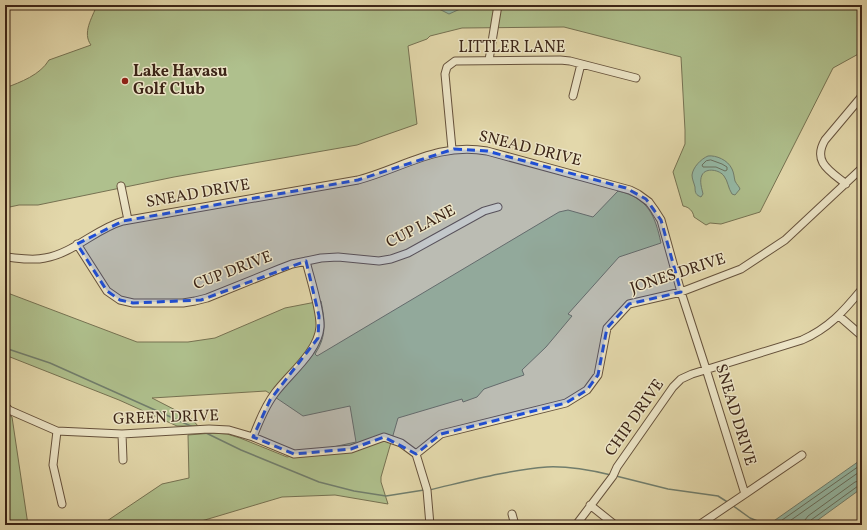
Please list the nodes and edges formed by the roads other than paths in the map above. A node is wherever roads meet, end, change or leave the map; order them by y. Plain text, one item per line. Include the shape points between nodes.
1 (498, 5) edge
2 (489, 60) junction
3 (581, 64) junction
4 (636, 78) dead end
5 (573, 96) dead end
6 (862, 96) edge
7 (452, 149) junction
8 (862, 168) edge
9 (846, 184) junction
10 (121, 186) dead end
11 (498, 206) dead end
12 (128, 220) junction
13 (77, 244) junction
14 (5, 257) edge
15 (306, 261) junction
16 (862, 289) edge
17 (681, 292) junction
18 (839, 316) junction
19 (862, 336) edge
20 (706, 369) junction
21 (5, 406) edge
22 (57, 432) junction
23 (122, 434) junction
24 (253, 436) junction
25 (416, 454) junction
26 (802, 455) dead end
27 (123, 460) dead end
28 (745, 494) junction
29 (62, 504) dead end
30 (590, 505) junction
31 (512, 514) dead end
32 (428, 525) edge
33 (515, 525) edge
34 (576, 525) edge
35 (615, 525) edge
36 (699, 525) edge

1 - 2 street
2 - 3 street, LITTLER LANE via 560,60
2 - 7 street, LITTLER LANE via 457,60 446,69
3 - 4 street, LITTLER LANE
3 - 5 street
6 - 9 street via 821,147 820,157 824,166
7 - 12 street, SNEAD DRIVE via 429,154 358,180
7 - 17 street, SNEAD DRIVE via 487,150 626,188 638,194 652,205 661,220
8 - 9 street, JONES DRIVE
9 - 17 street, JONES DRIVE via 785,240 741,269
10 - 12 street
11 - 15 street, CUP LANE via 484,210 397,258 373,261 334,257
12 - 13 street, SNEAD DRIVE via 104,228
13 - 14 street, SNEAD DRIVE via 61,253 44,258
13 - 15 street, CUP DRIVE via 107,291 120,300 133,303 195,301
15 - 24 street via 319,316 319,335 313,348 270,400
16 - 18 street, CHIP DRIVE
17 - 20 street, SNEAD DRIVE
17 - 25 street, JONES DRIVE via 629,304 607,328 598,374 586,390 566,403 441,434
18 - 19 street
18 - 20 street, CHIP DRIVE via 820,331 802,340
20 - 28 street, SNEAD DRIVE
20 - 30 street, CHIP DRIVE via 686,376 675,385 613,476
21 - 22 street, GREEN DRIVE
22 - 23 street, GREEN DRIVE
22 - 29 street via 53,465
23 - 24 street, GREEN DRIVE via 209,429 229,430
23 - 27 street
24 - 25 street, GREEN DRIVE via 294,454 351,449 384,436 401,443
25 - 32 street via 427,490
26 - 28 street
28 - 36 street
30 - 34 street, CHIP DRIVE
30 - 35 street
31 - 33 street

